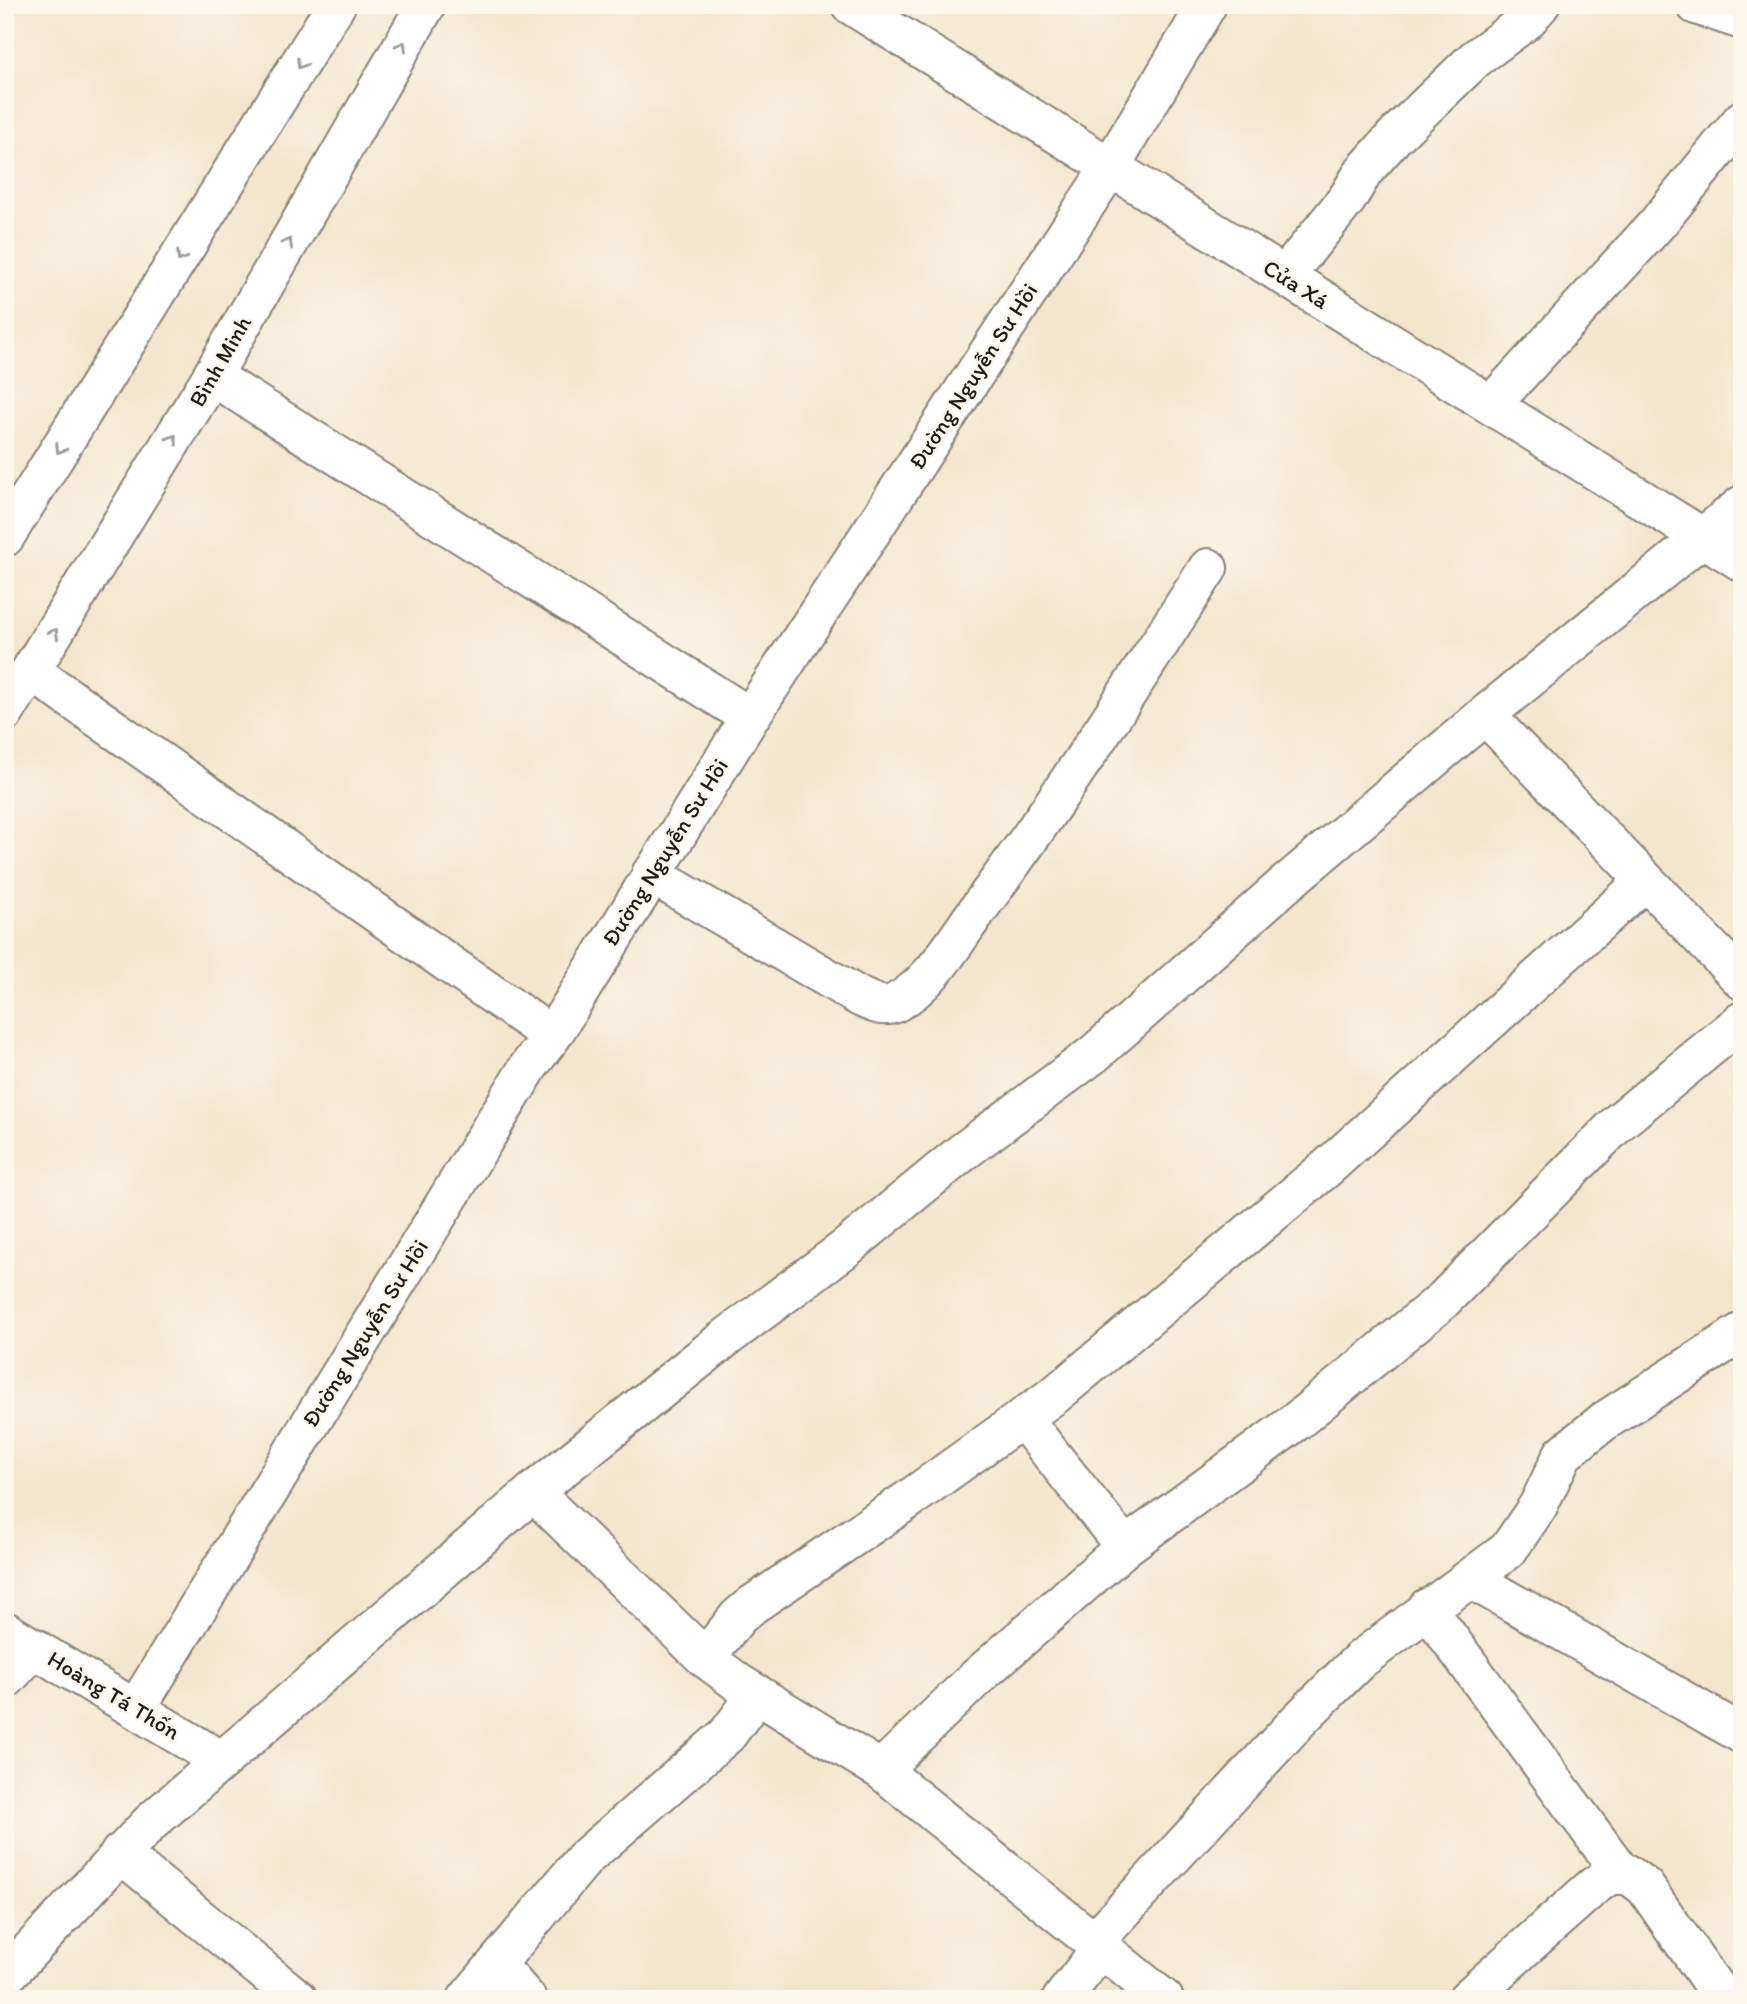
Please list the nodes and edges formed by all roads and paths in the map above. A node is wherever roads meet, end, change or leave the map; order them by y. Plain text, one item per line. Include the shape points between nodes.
1 (337, 5) edge
2 (426, 5) edge
3 (851, 5) edge
4 (1207, 5) edge
5 (1540, 5) edge
6 (1696, 5) edge
7 (1742, 20) edge
8 (1742, 120) edge
9 (1109, 169) junction
10 (1285, 276) junction
11 (212, 376) junction
12 (1491, 405) junction
13 (1742, 505) edge
14 (5, 537) edge
15 (1702, 537) junction
16 (1742, 562) edge
17 (1208, 568) dead end
18 (31, 671) junction
19 (5, 712) edge
20 (1485, 715) junction
21 (750, 717) junction
22 (651, 874) junction
23 (1645, 881) junction
24 (1742, 980) edge
25 (1742, 1021) edge
26 (552, 1036) junction
27 (1742, 1332) edge
28 (1023, 1419) junction
29 (533, 1492) junction
30 (1125, 1548) junction
31 (1471, 1579) junction
32 (1427, 1608) junction
33 (20, 1639) edge
34 (705, 1658) junction
35 (5, 1680) edge
36 (757, 1694) junction
37 (137, 1707) junction
38 (1742, 1734) edge
39 (222, 1761) junction
40 (881, 1770) junction
41 (120, 1853) junction
42 (1622, 1874) junction
43 (1098, 1945) junction
44 (496, 1965) junction
45 (5, 1977) edge
46 (5, 1990) edge
47 (6, 1999) edge
48 (298, 1999) edge
49 (467, 1999) edge
50 (527, 1999) edge
51 (1062, 1999) edge
52 (1164, 1999) edge
53 (1467, 1999) edge
54 (1723, 1999) edge

1 -> 14 street
11 -> 2 street, Bình Minh
3 - 9 street, Cửa Xá
4 - 9 street, Đường Nguyễn Sư Hồi
5 - 10 street via 1475,59 1395,136
6 - 7 street
8 - 12 street via 1656,225
9 - 10 street, Cửa Xá
9 - 21 street, Đường Nguyễn Sư Hồi
10 - 12 street, Cửa Xá
18 -> 11 street, Bình Minh
11 - 21 street
12 - 15 street, Cửa Xá
13 - 15 street
15 - 16 street, Cửa Xá
15 - 20 street
17 - 22 street via 1091,752 1004,874 937,965 898,1002 878,1004 860,997
18 - 19 street, Bình Minh
18 - 26 street
20 - 23 street
20 - 29 street via 1094,1054 962,1152
21 - 22 street, Đường Nguyễn Sư Hồi
22 - 26 street, Đường Nguyễn Sư Hồi
23 - 24 street
23 - 28 street via 1328,1167
25 - 30 street via 1619,1122 1442,1301 1298,1420
26 - 37 street, Đường Nguyễn Sư Hồi
27 - 31 street via 1580,1438 1554,1467 1538,1506 1508,1550
28 - 30 street
28 - 34 street via 752,1605
29 - 34 street
29 - 39 street
30 - 40 street via 975,1678
31 - 32 street
31 - 38 street
32 - 42 street
32 - 43 street via 1360,1660 1300,1718
33 - 35 street
33 - 37 street, Hoàng Tá Thốn
34 - 36 street
36 - 40 street
36 - 44 street via 727,1735 585,1858
37 - 39 street, Hoàng Tá Thốn
39 - 41 street
40 - 43 street
41 - 45 street
41 - 48 street
42 - 53 street via 1608,1876 1593,1887
42 - 54 street via 1645,1887
43 - 51 street
43 - 52 street
44 - 49 street
44 - 50 street
46 - 47 street

